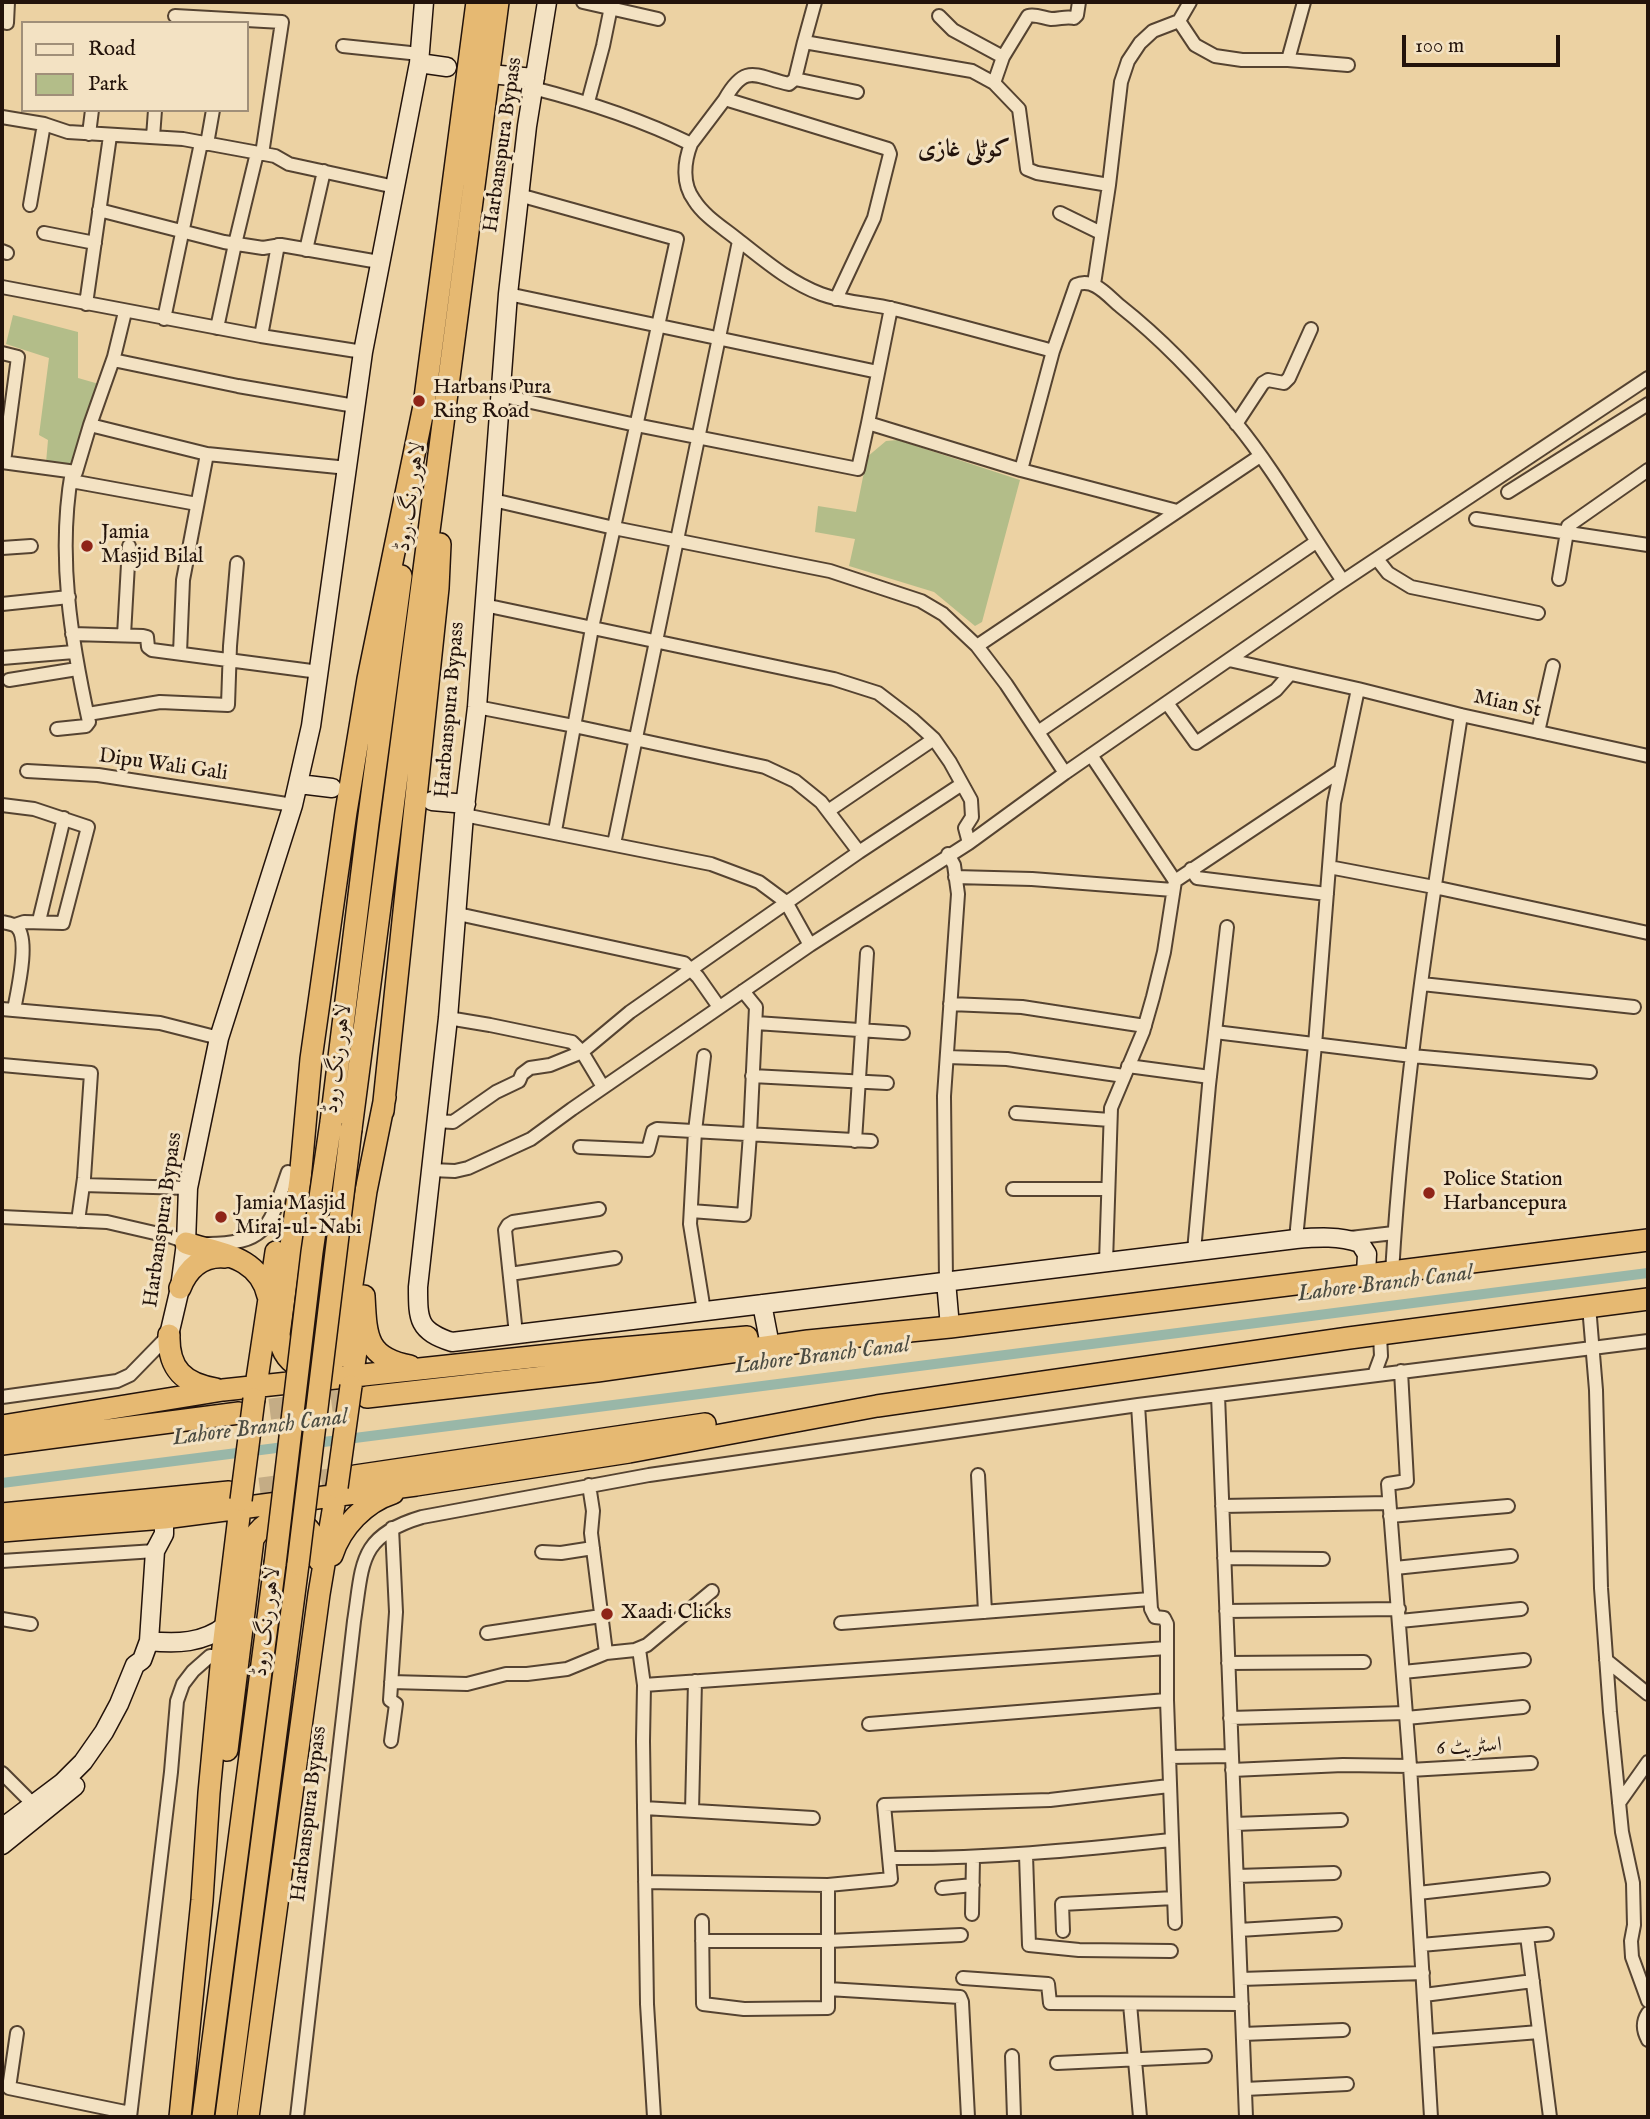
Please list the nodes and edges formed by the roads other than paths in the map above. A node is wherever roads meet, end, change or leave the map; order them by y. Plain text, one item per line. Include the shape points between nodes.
1 (8, 2) edge
2 (424, 2) edge
3 (477, 2) edge
4 (498, 2) edge
5 (547, 2) edge
6 (583, 2) edge
7 (816, 2) edge
8 (1079, 2) edge
9 (1190, 2) edge
10 (1304, 2) edge
11 (611, 4) edge
12 (175, 16) dead end
13 (939, 16) dead end
14 (658, 19) dead end
15 (1179, 21) junction
16 (7, 23) dead end
17 (804, 42) junction
18 (343, 46) dead end
19 (1003, 57) junction
20 (420, 59) junction
21 (1288, 60) junction
22 (1348, 65) dead end
23 (447, 67) dead end
24 (500, 75) dead end
25 (794, 79) junction
26 (534, 83) junction
27 (994, 83) junction
28 (857, 92) dead end
29 (724, 99) junction
30 (588, 102) junction
31 (92, 112) edge
32 (155, 112) edge
33 (212, 112) edge
34 (2, 117) edge
35 (36, 119) edge
36 (89, 134) junction
37 (110, 136) junction
38 (153, 137) junction
39 (204, 143) junction
40 (691, 144) junction
41 (260, 154) junction
42 (324, 171) junction
43 (1109, 185) junction
44 (394, 187) junction
45 (519, 194) junction
46 (30, 205) dead end
47 (99, 211) junction
48 (1060, 213) dead end
49 (183, 230) junction
50 (44, 233) dead end
51 (1101, 233) junction
52 (739, 241) junction
53 (95, 243) junction
54 (235, 244) junction
55 (278, 245) junction
56 (306, 250) junction
57 (379, 262) junction
58 (1094, 284) junction
59 (2, 287) edge
60 (508, 294) junction
61 (836, 299) junction
62 (86, 304) junction
63 (891, 308) junction
64 (125, 312) junction
65 (164, 319) junction
66 (658, 327) junction
67 (218, 328) junction
68 (1311, 329) dead end
69 (261, 336) junction
70 (718, 339) junction
71 (1053, 351) junction
72 (363, 352) junction
73 (2, 353) edge
74 (113, 360) junction
75 (878, 372) junction
76 (1648, 379) edge
77 (1628, 392) junction
78 (499, 395) junction
79 (435, 403) junction
80 (355, 406) junction
81 (1647, 406) edge
82 (868, 423) junction
83 (1236, 424) junction
84 (90, 425) junction
85 (636, 425) junction
86 (699, 438) junction
87 (208, 454) junction
88 (1260, 456) junction
89 (3, 462) edge
90 (348, 468) junction
91 (1021, 470) junction
92 (71, 476) junction
93 (1645, 477) edge
94 (1508, 492) dead end
95 (493, 500) junction
96 (197, 504) junction
97 (1177, 511) junction
98 (1476, 519) dead end
99 (614, 528) junction
100 (1567, 534) junction
101 (677, 540) junction
102 (1316, 542) junction
103 (1648, 545) edge
104 (31, 546) dead end
105 (129, 546) dead end
106 (2, 548) edge
107 (1377, 559) junction
108 (237, 563) dead end
109 (1559, 579) dead end
110 (1343, 581) junction
111 (69, 597) junction
112 (2, 604) edge
113 (484, 605) junction
114 (1538, 612) dead end
115 (592, 628) junction
116 (72, 634) junction
117 (124, 635) junction
118 (655, 641) junction
119 (977, 646) junction
120 (74, 652) junction
121 (180, 653) junction
122 (2, 658) edge
123 (230, 659) junction
124 (1229, 660) junction
125 (1553, 666) dead end
126 (77, 670) junction
127 (319, 672) junction
128 (1290, 674) junction
129 (9, 680) dead end
130 (1358, 689) junction
131 (1167, 703) junction
132 (477, 707) junction
133 (88, 713) junction
134 (1461, 715) junction
135 (575, 726) junction
136 (57, 729) dead end
137 (1038, 732) junction
138 (1538, 732) junction
139 (934, 739) junction
140 (634, 740) junction
141 (1091, 755) junction
142 (1648, 755) edge
143 (27, 771) dead end
144 (1340, 771) junction
145 (1065, 773) junction
146 (299, 784) junction
147 (962, 784) junction
148 (332, 788) dead end
149 (432, 802) dead end
150 (2, 805) edge
151 (293, 805) junction
152 (465, 809) junction
153 (2, 811) edge
154 (828, 811) junction
155 (64, 818) junction
156 (555, 831) junction
157 (969, 843) junction
158 (614, 844) junction
159 (859, 852) junction
160 (948, 854) junction
161 (1329, 867) junction
162 (1191, 869) junction
163 (955, 877) junction
164 (1174, 885) junction
165 (1434, 887) junction
166 (1327, 894) junction
167 (786, 902) junction
168 (458, 914) junction
169 (39, 921) junction
170 (2, 922) edge
171 (15, 925) junction
172 (1227, 927) dead end
173 (1648, 933) edge
174 (810, 945) junction
175 (867, 953) dead end
176 (691, 970) junction
177 (1422, 984) junction
178 (743, 991) junction
179 (950, 1004) junction
180 (719, 1007) junction
181 (1634, 1007) dead end
182 (8, 1010) edge
183 (448, 1018) junction
184 (756, 1023) junction
185 (1145, 1026) junction
186 (862, 1031) junction
187 (1215, 1032) junction
188 (903, 1033) dead end
189 (219, 1038) junction
190 (1315, 1045) junction
191 (582, 1052) junction
192 (704, 1056) dead end
193 (1412, 1056) junction
194 (947, 1057) junction
195 (310, 1059) junction
196 (2, 1065) edge
197 (1126, 1071) junction
198 (1590, 1072) dead end
199 (752, 1076) junction
200 (1210, 1077) junction
201 (858, 1082) junction
202 (887, 1083) dead end
203 (603, 1087) junction
204 (385, 1097) junction
205 (1016, 1113) dead end
206 (1110, 1120) junction
207 (435, 1121) junction
208 (341, 1126) junction
209 (695, 1131) junction
210 (750, 1134) junction
211 (855, 1141) junction
212 (871, 1141) dead end
213 (580, 1147) dead end
214 (431, 1170) junction
215 (288, 1172) junction
216 (83, 1185) junction
217 (188, 1188) junction
218 (1013, 1189) dead end
219 (1107, 1189) junction
220 (599, 1209) dead end
221 (691, 1211) junction
222 (2, 1217) edge
223 (78, 1221) junction
224 (1394, 1233) junction
225 (1296, 1238) junction
226 (1346, 1239) junction
227 (1648, 1240) edge
228 (186, 1243) junction
229 (1194, 1251) junction
230 (234, 1258) junction
231 (615, 1258) dead end
232 (1105, 1262) junction
233 (1392, 1272) junction
234 (510, 1273) junction
235 (1366, 1275) junction
236 (946, 1281) junction
237 (180, 1288) junction
238 (364, 1296) junction
239 (269, 1298) junction
240 (1648, 1299) edge
241 (762, 1304) junction
242 (1588, 1306) junction
243 (704, 1311) junction
244 (950, 1326) junction
245 (516, 1334) junction
246 (169, 1335) junction
247 (768, 1335) junction
248 (1380, 1335) junction
249 (808, 1341) junction
250 (1648, 1341) edge
251 (262, 1345) junction
252 (1594, 1348) junction
253 (424, 1368) junction
254 (1401, 1371) junction
255 (1374, 1375) junction
256 (356, 1386) junction
257 (222, 1390) junction
258 (1218, 1395) junction
259 (2, 1397) edge
260 (250, 1399) junction
261 (1138, 1405) junction
262 (877, 1406) junction
263 (2, 1426) edge
264 (2, 1444) edge
265 (629, 1452) junction
266 (978, 1475) dead end
267 (636, 1477) junction
268 (416, 1485) junction
269 (589, 1485) junction
270 (343, 1486) junction
271 (237, 1500) junction
272 (1222, 1506) junction
273 (1508, 1506) dead end
274 (1390, 1510) junction
275 (198, 1513) junction
276 (2, 1514) edge
277 (164, 1518) junction
278 (392, 1528) junction
279 (2, 1531) edge
280 (593, 1548) junction
281 (155, 1551) junction
282 (542, 1552) dead end
283 (1511, 1556) dead end
284 (1224, 1558) junction
285 (1323, 1559) dead end
286 (2, 1561) edge
287 (1395, 1568) junction
288 (231, 1573) junction
289 (712, 1591) dead end
290 (319, 1594) junction
291 (1150, 1600) junction
292 (1521, 1609) dead end
293 (1226, 1611) junction
294 (985, 1612) junction
295 (1399, 1615) junction
296 (601, 1616) junction
297 (2, 1619) edge
298 (841, 1623) dead end
299 (31, 1624) dead end
300 (225, 1626) junction
301 (487, 1633) dead end
302 (149, 1641) junction
303 (639, 1648) junction
304 (1167, 1648) junction
305 (606, 1653) junction
306 (222, 1656) junction
307 (1524, 1660) dead end
308 (1606, 1660) junction
309 (1364, 1662) dead end
310 (1228, 1663) junction
311 (1403, 1672) junction
312 (695, 1681) junction
313 (391, 1682) junction
314 (644, 1685) junction
315 (1648, 1694) edge
316 (1167, 1700) junction
317 (1523, 1707) dead end
318 (1406, 1716) junction
319 (1230, 1718) junction
320 (869, 1724) dead end
321 (391, 1741) dead end
322 (1232, 1756) junction
323 (1169, 1757) junction
324 (1648, 1762) edge
325 (1531, 1763) dead end
326 (1410, 1768) junction
327 (1233, 1770) junction
328 (2, 1773) edge
329 (1169, 1786) junction
330 (1619, 1803) junction
331 (644, 1808) junction
332 (37, 1809) junction
333 (692, 1811) junction
334 (813, 1818) dead end
335 (1341, 1820) dead end
336 (1235, 1824) junction
337 (2, 1828) edge
338 (1171, 1840) junction
339 (2, 1844) edge
340 (1026, 1854) junction
341 (889, 1858) junction
342 (973, 1858) junction
343 (1334, 1873) dead end
344 (1237, 1876) junction
345 (1543, 1879) dead end
346 (645, 1882) junction
347 (828, 1885) junction
348 (973, 1885) junction
349 (942, 1888) dead end
350 (1418, 1893) junction
351 (1174, 1898) junction
352 (202, 1900) junction
353 (972, 1914) dead end
354 (702, 1921) dead end
355 (1175, 1923) dead end
356 (1335, 1924) dead end
357 (1239, 1930) junction
358 (1063, 1931) dead end
359 (1547, 1934) dead end
360 (961, 1935) dead end
361 (1527, 1936) junction
362 (702, 1941) junction
363 (828, 1941) junction
364 (1421, 1945) junction
365 (1171, 1951) dead end
366 (1423, 1973) junction
367 (963, 1978) dead end
368 (1241, 1979) junction
369 (1533, 1981) junction
370 (828, 1989) junction
371 (1424, 1995) junction
372 (1648, 2001) edge
373 (1130, 2004) junction
374 (1242, 2004) junction
375 (1648, 2013) edge
376 (1343, 2030) dead end
377 (1539, 2032) junction
378 (17, 2033) dead end
379 (1243, 2034) junction
380 (1648, 2039) edge
381 (1427, 2041) junction
382 (1012, 2056) dead end
383 (1205, 2056) dead end
384 (1135, 2060) junction
385 (1058, 2063) dead end
386 (1347, 2084) dead end
387 (1245, 2089) junction
388 (130, 2115) edge
389 (180, 2117) edge
390 (202, 2117) edge
391 (226, 2117) edge
392 (248, 2117) edge
393 (297, 2117) edge
394 (654, 2117) edge
395 (968, 2117) edge
396 (1014, 2117) edge
397 (1140, 2117) edge
398 (1246, 2117) edge
399 (1432, 2117) edge
400 (1550, 2117) edge

1 - 16 street
2 - 20 street, Harbanspura Bypass
3 - 79 highway, لاہور رنگ روڈ
4 - 79 highway, لاہور رنگ روڈ
5 - 26 street, Harbanspura Bypass
6 - 11 street
7 - 17 street
8 - 19 street via 1074,18 1028,16
9 - 15 street
10 - 21 street
11 - 14 street
11 - 30 street
12 - 41 street via 282,22
13 - 19 street via 953,30
15 - 21 street via 1195,45 1215,56
15 - 43 street via 1153,31 1128,61 1121,82
17 - 25 street
17 - 27 street via 972,71
18 - 20 street
19 - 27 street
20 - 23 street
20 - 44 street, Harbanspura Bypass
21 - 22 street
24 - 26 street
25 - 28 street
25 - 29 street via 789,84 747,74
26 - 30 street
26 - 45 street, Harbanspura Bypass
27 - 43 street via 1020,112 1027,169
29 - 40 street
29 - 61 street via 888,149 874,218
30 - 40 street
31 - 36 street
32 - 38 street
33 - 39 street
34 - 35 street
35 - 36 street via 68,132
35 - 46 street
36 - 37 street
37 - 38 street
37 - 47 street
38 - 39 street
39 - 41 street
39 - 49 street
40 - 52 street via 685,170 693,200
41 - 42 street
41 - 54 street
42 - 44 street
42 - 56 street
43 - 51 street
44 - 57 street, Harbanspura Bypass
45 - 60 street, Harbanspura Bypass
45 - 66 street via 677,239
47 - 49 street
47 - 53 street
48 - 51 street
49 - 54 street
49 - 65 street
50 - 53 street
51 - 58 street
52 - 61 street via 790,279
52 - 70 street
53 - 62 street
54 - 55 street
54 - 67 street
55 - 56 street
55 - 69 street
56 - 57 street
57 - 72 street, Harbanspura Bypass
58 - 71 street via 1076,285
58 - 83 street via 1180,359
59 - 62 street
60 - 66 street
60 - 78 street, Harbanspura Bypass
61 - 63 street
62 - 64 street
63 - 71 street
63 - 75 street
64 - 65 street
64 - 74 street
65 - 67 street
66 - 70 street
66 - 85 street
67 - 69 street
68 - 83 street via 1289,378 1284,383 1263,383
69 - 72 street
70 - 75 street
70 - 86 street
71 - 91 street
72 - 80 street, Harbanspura Bypass
73 - 89 street via 18,357
74 - 80 street
74 - 84 street
75 - 82 street
76 - 77 street
77 - 81 street
77 - 107 street
78 - 85 street
78 - 95 street, Harbanspura Bypass
79 - 195 highway via 368,679
79 - 204 highway via 438,588
79 - 208 highway, لاہور رنگ روڈ
80 - 90 street, Harbanspura Bypass
81 - 94 street
82 - 86 street via 858,469
82 - 91 street
83 - 88 street
84 - 87 street
84 - 92 street
85 - 86 street
85 - 99 street
86 - 101 street
87 - 90 street
87 - 96 street
88 - 97 street
88 - 102 street
89 - 92 street
90 - 127 street, Harbanspura Bypass
91 - 97 street
92 - 96 street
92 - 111 street via 64,541
93 - 100 street via 1568,526
95 - 99 street
95 - 113 street, Harbanspura Bypass
96 - 121 street via 183,580
97 - 119 street
98 - 100 street
99 - 101 street
99 - 115 street
100 - 103 street
100 - 109 street
101 - 118 street
101 - 119 street via 830,572 909,596 943,614
102 - 110 street
102 - 137 street
104 - 106 street
105 - 117 street
107 - 110 street
107 - 114 street via 1388,573 1411,587
108 - 123 street
110 - 124 street
111 - 112 street
111 - 116 street
113 - 115 street
113 - 132 street, Harbanspura Bypass
115 - 118 street
115 - 135 street
116 - 117 street
116 - 120 street
117 - 121 street via 147,637 152,650
118 - 139 street via 859,686 878,693
118 - 140 street
119 - 137 street
120 - 122 street
120 - 126 street
121 - 123 street
123 - 127 street
123 - 133 street via 228,705 160,702
124 - 128 street, Mian St
124 - 131 street
125 - 138 street
126 - 129 street
126 - 133 street
127 - 146 street, Harbanspura Bypass
128 - 130 street, Mian St
128 - 131 street via 1276,690 1196,743
130 - 134 street, Mian St
130 - 144 street
131 - 141 street
132 - 135 street
132 - 152 street, Harbanspura Bypass
133 - 136 street via 86,726
134 - 138 street, Mian St
134 - 165 street
135 - 140 street
135 - 156 street
137 - 145 street
138 - 142 street, Mian St
139 - 147 street
139 - 154 street
140 - 154 street via 765,767 795,781
140 - 158 street
141 - 145 street
141 - 164 street
143 - 151 street, Dipu Wali Gali via 98,775
144 - 161 street
144 - 162 street
145 - 157 street
146 - 148 street
146 - 151 street, Harbanspura Bypass
147 - 157 street via 973,807 965,828
147 - 159 street
149 - 152 street
150 - 153 street
150 - 155 street
151 - 189 street, Harbanspura Bypass
152 - 156 street
152 - 168 street, Harbanspura Bypass
154 - 159 street
155 - 169 street
155 - 169 street via 88,827 63,923
156 - 158 street
157 - 160 street
158 - 167 street via 711,864 759,882
159 - 167 street
160 - 163 street
160 - 174 street
161 - 165 street
161 - 166 street
162 - 164 street
162 - 166 street via 1197,878
163 - 164 street
163 - 179 street via 958,894
164 - 185 street via 1164,952
165 - 173 street
165 - 177 street
166 - 190 street
167 - 174 street
167 - 176 street
168 - 176 street via 684,963
168 - 183 street, Harbanspura Bypass
169 - 171 street
170 - 171 street
171 - 182 street via 24,946
172 - 187 street
174 - 178 street
175 - 186 street
176 - 180 street
176 - 191 street
177 - 181 street
177 - 193 street
178 - 180 street
178 - 184 street via 756,1007
179 - 185 street via 1022,1007
179 - 194 street
180 - 203 street
182 - 189 street via 160,1023
183 - 191 street via 572,1042
183 - 207 street, Harbanspura Bypass
184 - 186 street
184 - 199 street
185 - 197 street
186 - 188 street
186 - 201 street
187 - 190 street
187 - 200 street
189 - 217 street, Harbanspura Bypass
190 - 193 street
190 - 225 street
191 - 203 street
191 - 207 street via 530,1068 519,1081 453,1122
192 - 209 street
193 - 198 street
193 - 224 street
194 - 197 street
194 - 236 street
195 - 204 highway via 300,1180 279,1334 284,1353 298,1366 328,1366 342,1351
195 - 215 highway
196 - 216 street via 91,1073
197 - 200 street
197 - 206 street
199 - 201 street
199 - 210 street
200 - 229 street
201 - 202 street
201 - 211 street
203 - 214 street via 531,1139 483,1163 455,1171
204 - 238 highway
205 - 206 street
206 - 219 street
207 - 214 street, Harbanspura Bypass
208 - 390 highway, لاہور رنگ روڈ, bridge via 312,1252
208 - 391 highway, لاہور رنگ روڈ, bridge via 298,1564
209 - 210 street
209 - 213 street via 657,1129 648,1150 642,1152
209 - 221 street
210 - 211 street
210 - 221 street via 744,1216
211 - 212 street
214 - 245 street, Harbanspura Bypass via 418,1287 421,1322 427,1331 452,1342
215 - 228 street via 271,1222 251,1239
215 - 239 highway
216 - 217 street
216 - 223 street
217 - 228 street, Harbanspura Bypass
218 - 219 street
219 - 232 street
220 - 234 street via 508,1224
221 - 243 street
222 - 223 street
223 - 228 street via 107,1222
224 - 226 street
224 - 233 street
225 - 226 street
225 - 229 street
226 - 235 street via 1364,1248
227 - 233 highway
228 - 230 highway
228 - 237 street, Harbanspura Bypass
229 - 232 street
230 - 237 highway via 206,1259 185,1276
230 - 239 highway via 258,1272
231 - 234 street
232 - 236 street
233 - 235 highway
234 - 245 street
235 - 244 highway
236 - 241 street
236 - 244 street
237 - 246 street, Harbanspura Bypass
238 - 253 highway via 372,1348 396,1363
238 - 256 highway
239 - 251 highway
240 - 242 highway
241 - 243 street
241 - 247 street
242 - 248 highway
242 - 252 street
243 - 245 street
244 - 249 highway
246 - 257 highway via 173,1363 181,1375 192,1383
246 - 259 street via 130,1375 117,1381
247 - 249 highway
247 - 253 highway
248 - 255 street via 1381,1356
248 - 262 highway
249 - 256 highway via 597,1371
250 - 252 street
251 - 257 highway via 247,1374
251 - 260 highway
252 - 254 street
252 - 308 street
253 - 256 highway
254 - 255 street
254 - 274 street via 1407,1481 1388,1484
255 - 258 street
256 - 260 highway
256 - 270 highway, bridge
257 - 260 highway
257 - 263 highway
258 - 261 street
258 - 272 street
260 - 264 highway
260 - 271 highway, bridge
261 - 267 street
261 - 291 street
262 - 265 highway
262 - 270 highway via 757,1417
265 - 267 street
265 - 268 highway
266 - 294 street
267 - 269 street
268 - 270 highway
268 - 290 highway via 383,1496 356,1517 335,1544
269 - 278 street via 422,1517
269 - 280 street
270 - 271 highway
270 - 290 highway
271 - 275 highway
271 - 276 highway
271 - 288 highway
272 - 274 street
272 - 284 street
273 - 274 street
274 - 287 street
275 - 277 highway
275 - 288 highway via 224,1533
277 - 279 highway
277 - 281 street via 164,1534
278 - 313 street via 396,1612
278 - 393 street, Harbanspura Bypass via 375,1541 363,1562
280 - 282 street
280 - 296 street
281 - 286 street
281 - 302 street
283 - 287 street
284 - 285 street
284 - 293 street
287 - 295 street
288 - 300 highway
289 - 303 street
290 - 352 highway via 319,1545 307,1526 286,1518 258,1530 250,1549 222,1799
290 - 392 highway
291 - 294 street
291 - 304 street via 1155,1616 1167,1624
292 - 295 street
293 - 295 street
293 - 310 street
294 - 298 street
295 - 311 street
296 - 301 street
296 - 305 street
297 - 299 street
300 - 302 street via 206,1638
300 - 306 highway
302 - 332 street via 142,1660 144,1669 113,1737 70,1791
303 - 305 street
303 - 314 street
304 - 312 street
304 - 316 street
305 - 313 street via 567,1668 506,1674 467,1684
306 - 352 highway
306 - 388 street via 202,1662 183,1684 177,1701
307 - 311 street
308 - 315 street
308 - 330 street
309 - 310 street
310 - 319 street
311 - 318 street
312 - 314 street
312 - 333 street
313 - 321 street via 390,1700 396,1704
314 - 331 street
316 - 320 street
316 - 323 street
317 - 318 street
318 - 319 street
318 - 326 street
319 - 322 street
322 - 323 street
322 - 327 street
323 - 329 street
324 - 330 street
325 - 326 street, اسٹریٹ 6
326 - 327 street, اسٹریٹ 6 via 1343,1765
326 - 350 street
327 - 336 street
328 - 332 street
329 - 338 street
329 - 341 street via 1050,1800 884,1805
330 - 372 street via 1633,1883 1632,1957
331 - 333 street
331 - 346 street
332 - 337 street
332 - 339 street
333 - 334 street
335 - 336 street
336 - 344 street
338 - 340 street
338 - 351 street
340 - 342 street
340 - 365 street via 1029,1945
341 - 342 street
341 - 347 street via 891,1880
342 - 348 street
343 - 344 street
344 - 357 street
345 - 350 street
346 - 347 street
346 - 394 street
347 - 363 street
348 - 349 street
348 - 353 street
350 - 364 street
351 - 355 street
351 - 358 street via 1062,1904
352 - 389 highway
354 - 362 street
356 - 357 street
357 - 368 street
359 - 361 street
360 - 363 street
361 - 364 street
361 - 369 street
362 - 363 street
362 - 370 street via 703,2004 744,2009 828,2008
363 - 370 street
364 - 366 street
366 - 368 street
366 - 371 street
367 - 373 street via 1048,1984 1050,2003
368 - 374 street
369 - 371 street
369 - 377 street
370 - 395 street via 960,1997
371 - 381 street
373 - 374 street
373 - 384 street
374 - 379 street
375 - 380 street via 1644,2023
376 - 379 street
377 - 381 street
377 - 400 street
378 - 388 street via 9,2088
379 - 387 street
381 - 399 street
382 - 396 street
383 - 384 street
384 - 385 street
384 - 397 street
386 - 387 street
387 - 398 street

